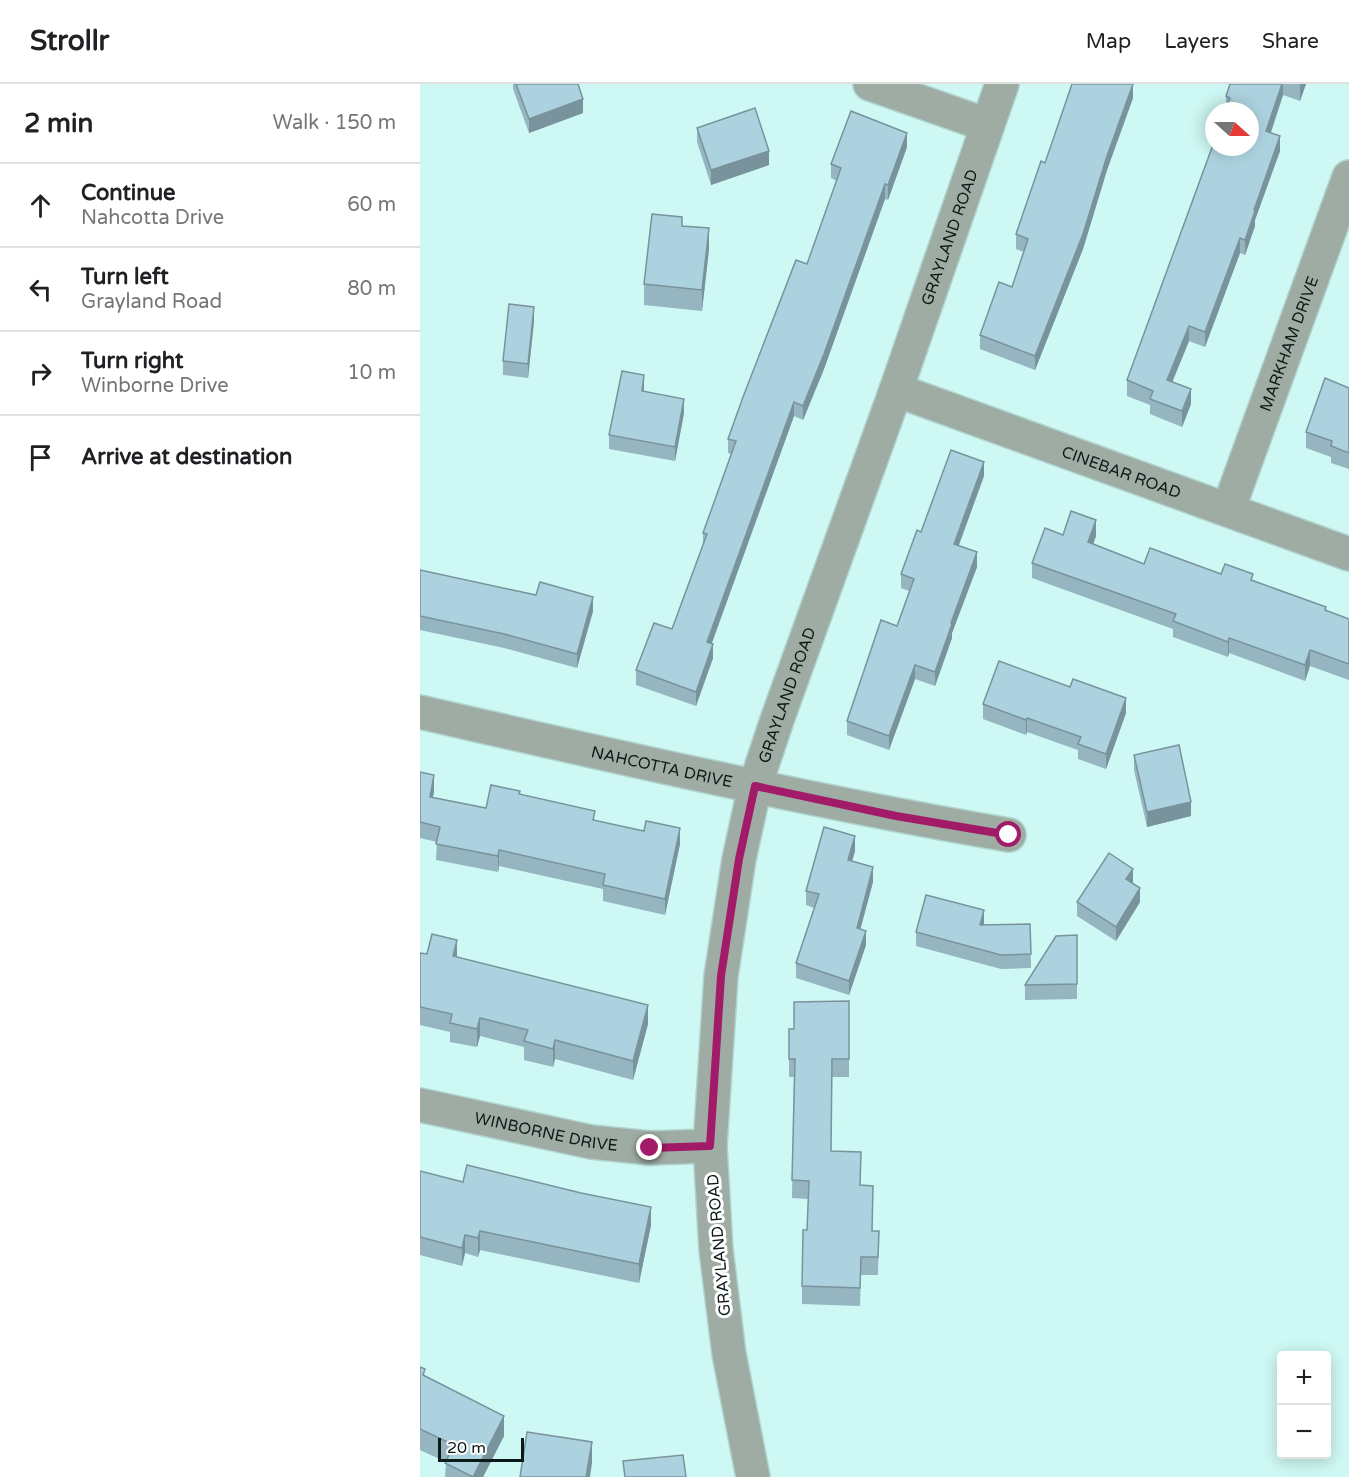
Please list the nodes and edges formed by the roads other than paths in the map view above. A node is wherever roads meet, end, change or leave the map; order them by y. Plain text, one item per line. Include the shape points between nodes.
1 (870, 84) edge
2 (1002, 84) edge
3 (987, 125) junction
4 (1349, 177) edge
5 (896, 390) junction
6 (1228, 510) junction
7 (1349, 554) edge
8 (420, 712) edge
9 (755, 786) junction
10 (1009, 835) dead end
11 (420, 1105) edge
12 (710, 1146) junction
13 (753, 1477) edge

1 - 3 street
2 - 3 street, GRAYLAND ROAD
3 - 5 street, GRAYLAND ROAD
4 - 6 street, MARKHAM DRIVE
5 - 6 street, CINEBAR ROAD
5 - 9 street, GRAYLAND ROAD
6 - 7 street, CINEBAR ROAD
8 - 9 street, NAHCOTTA DRIVE
9 - 10 street, NAHCOTTA DRIVE
9 - 12 street, GRAYLAND ROAD via 721,976
11 - 12 street, WINBORNE DRIVE via 591,1142 650,1148
12 - 13 street, GRAYLAND ROAD via 716,1250 729,1354

